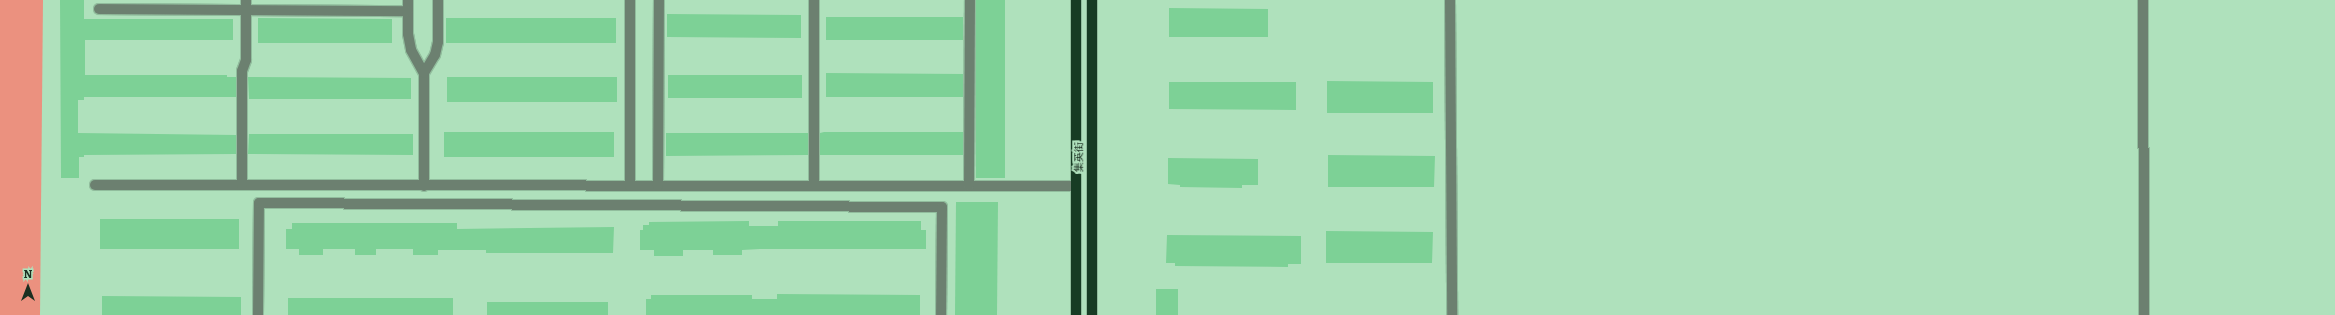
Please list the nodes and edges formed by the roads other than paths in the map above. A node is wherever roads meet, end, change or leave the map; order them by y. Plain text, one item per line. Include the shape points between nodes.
1 (408, 0) edge
2 (438, 0) edge
3 (630, 0) edge
4 (659, 0) edge
5 (814, 0) edge
6 (970, 0) edge
7 (1076, 0) edge
8 (1092, 0) edge
9 (1450, 0) edge
10 (2142, 0) edge
11 (246, 5) edge
12 (99, 9) dead end
13 (408, 11) junction
14 (424, 73) junction
15 (95, 185) dead end
16 (242, 185) junction
17 (424, 186) junction
18 (630, 186) junction
19 (658, 186) junction
20 (814, 186) junction
21 (969, 186) junction
22 (1076, 186) junction
23 (258, 315) edge
24 (941, 315) edge
25 (1076, 315) edge
26 (1092, 315) edge
27 (1452, 315) edge
28 (2144, 315) edge

1 - 13 lane
2 - 14 lane via 438,42 435,55
3 - 18 lane
4 - 19 lane
5 - 20 lane
6 - 21 lane
7 - 22 main road, 集英街
8 - 26 main road, 集英街
9 - 27 lane
10 - 28 lane
11 - 12 lane
11 - 13 lane
11 - 16 lane via 246,60 242,71
13 - 14 lane via 411,50
14 - 17 lane
15 - 16 lane
16 - 17 lane
17 - 18 lane
18 - 19 lane
19 - 20 lane
20 - 21 lane
21 - 22 lane
22 - 25 main road, 集英街
23 - 24 lane via 258,204 266,204 942,207

